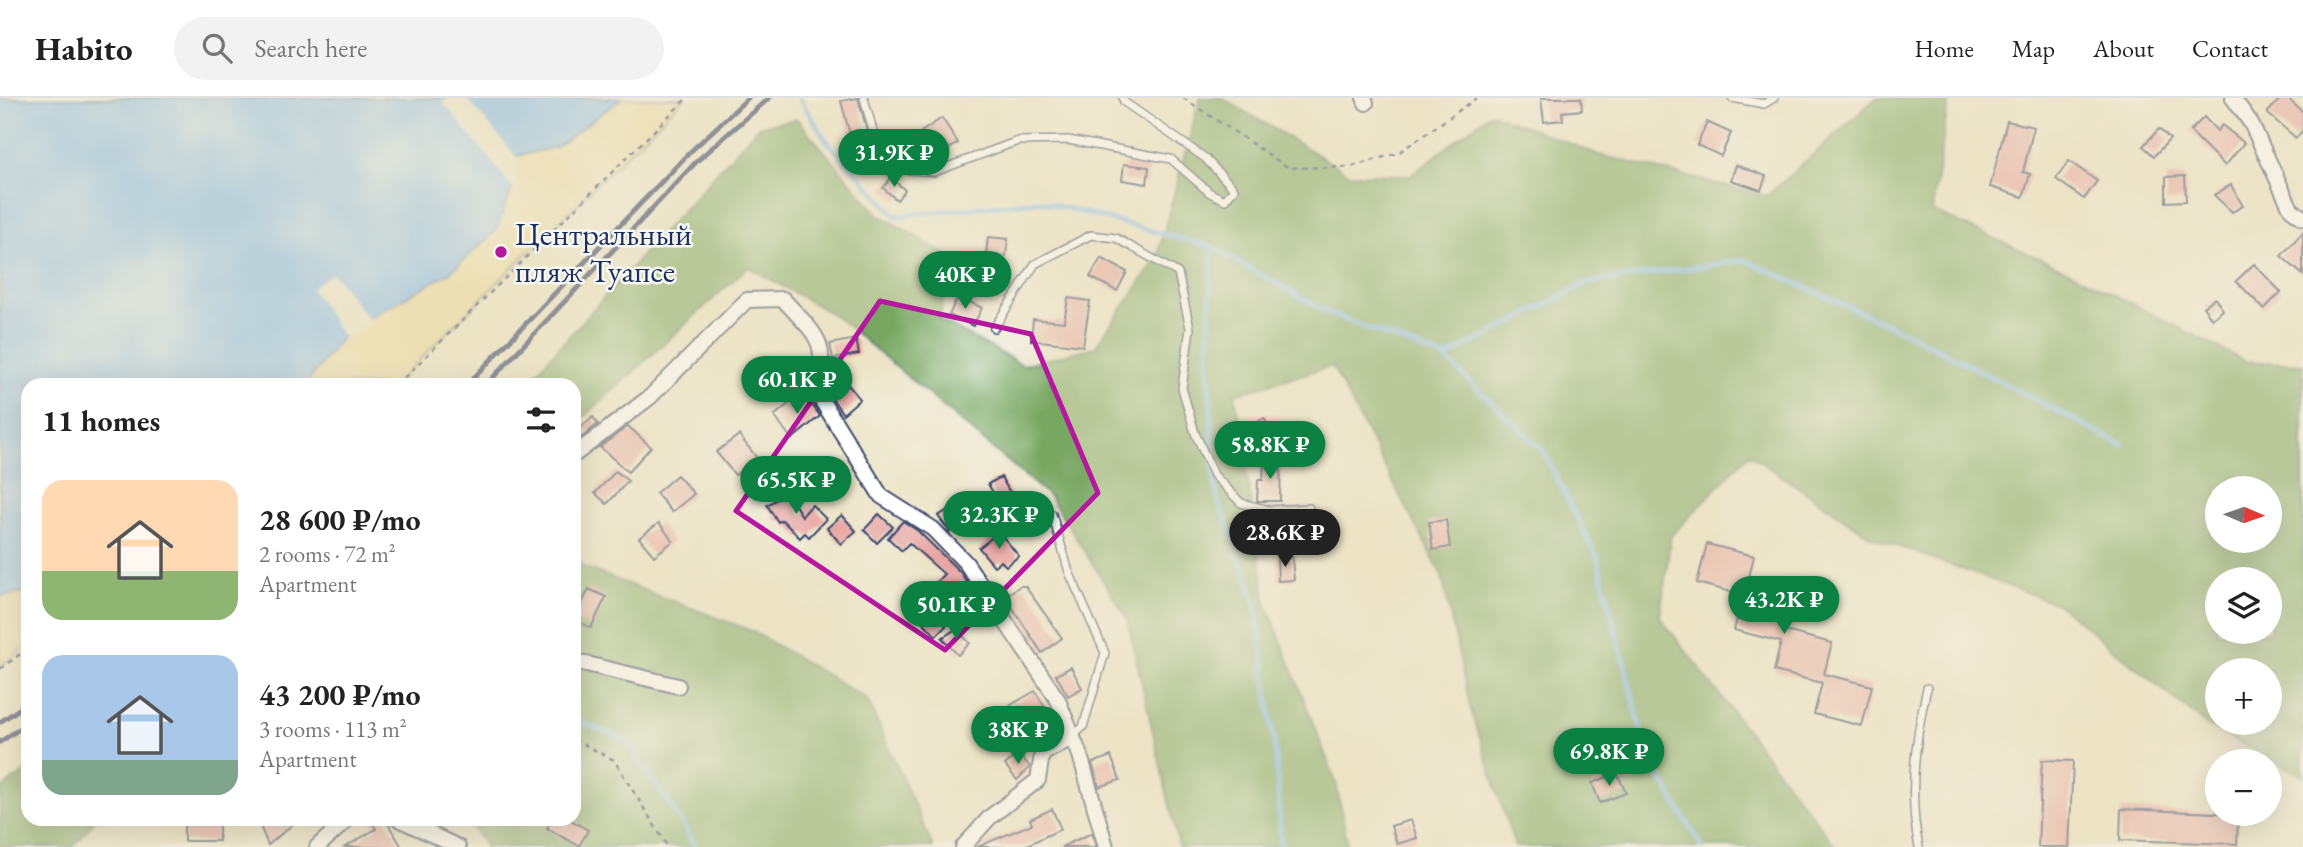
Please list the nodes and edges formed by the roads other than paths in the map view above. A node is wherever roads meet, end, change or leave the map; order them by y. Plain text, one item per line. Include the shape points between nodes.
1 (864, 98) edge
2 (1123, 98) edge
3 (1732, 98) edge
4 (1774, 98) edge
5 (2233, 98) edge
6 (2303, 218) edge
7 (994, 328) dead end
8 (581, 450) edge
9 (1309, 508) dead end
10 (1052, 514) dead end
11 (581, 663) edge
12 (678, 686) dead end
13 (1927, 688) dead end
14 (1073, 737) junction
15 (340, 826) edge
16 (414, 826) edge
17 (317, 847) edge
18 (458, 847) edge
19 (963, 847) edge
20 (1106, 847) edge
21 (1919, 847) edge

1 - 2 lane via 880,156 897,170 934,172 1018,141 1068,140 1171,159 1225,200 1234,189 1205,158
3 - 4 lane via 1764,104
5 - 6 street via 2251,123 2291,209
7 - 9 lane via 1035,264 1091,235 1116,237 1178,273 1190,328 1182,388 1214,475 1241,503 1270,510
8 - 14 street via 650,397 747,300 783,299 818,338 824,363 814,388 881,496 933,529 966,564 1058,699
10 - 14 lane via 1069,572 1105,653 1083,727
11 - 12 street
13 - 21 lane via 1917,730 1913,822
14 - 19 street via 1042,754 1038,780 990,817
14 - 20 street
15 - 17 street
16 - 18 street

